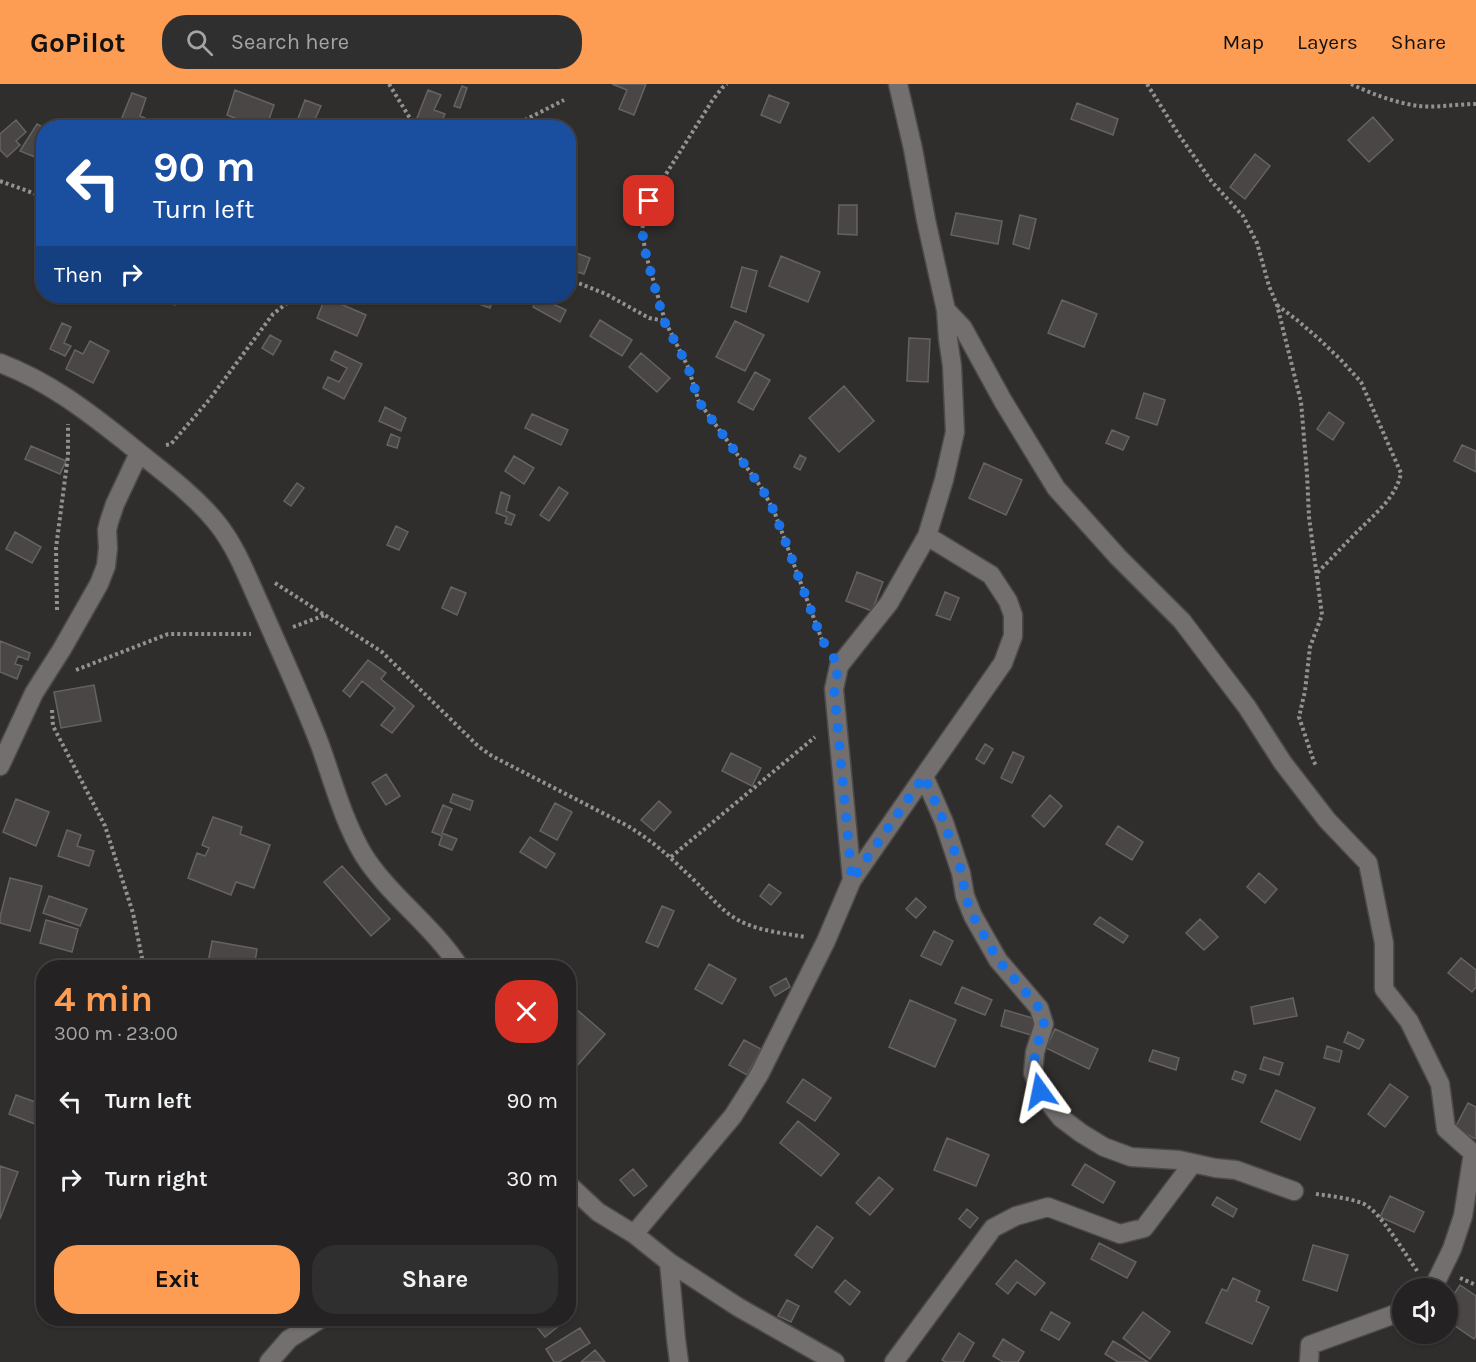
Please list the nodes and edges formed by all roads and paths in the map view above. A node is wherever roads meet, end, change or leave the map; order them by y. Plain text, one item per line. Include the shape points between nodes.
1 (389, 84) edge
2 (727, 84) edge
3 (898, 84) edge
4 (1147, 84) edge
5 (1351, 84) edge
6 (564, 100) dead end
7 (1476, 104) edge
8 (411, 120) edge
9 (525, 120) edge
10 (0, 181) edge
11 (36, 194) edge
12 (576, 282) edge
13 (287, 303) edge
14 (1277, 305) junction
15 (946, 310) junction
16 (664, 321) junction
17 (0, 363) edge
18 (69, 399) junction
19 (139, 453) junction
20 (927, 536) junction
21 (240, 562) junction
22 (1317, 574) junction
23 (326, 615) junction
24 (273, 634) junction
25 (62, 649) junction
26 (839, 666) junction
27 (52, 704) dead end
28 (837, 720) junction
29 (0, 766) edge
30 (1318, 769) dead end
31 (924, 776) junction
32 (671, 858) junction
33 (852, 880) junction
34 (826, 941) junction
35 (142, 960) edge
36 (455, 960) edge
37 (1193, 1163) junction
38 (576, 1191) edge
39 (1294, 1191) joint
40 (634, 1234) junction
41 (669, 1262) junction
42 (1424, 1278) edge
43 (1432, 1278) edge
44 (1392, 1315) edge
45 (309, 1326) edge
46 (269, 1362) edge
47 (679, 1362) edge
48 (835, 1362) edge
49 (894, 1362) edge
50 (1309, 1362) edge

1 - 8 path
2 - 16 path via 712,101 649,201 644,218 646,255
3 - 15 street
4 - 14 path via 1212,182 1243,216 1257,243
5 - 7 path via 1419,106
6 - 9 path
10 - 11 path
12 - 16 path via 649,318
13 - 19 path via 273,314 171,444
14 - 22 path via 1301,402
14 - 22 path via 1319,339 1361,382 1401,473 1399,485 1380,510
15 - 20 street via 955,432
15 - 43 street via 963,328 1056,488 1182,621 1247,707 1283,763 1327,820 1368,862 1384,943 1384,989 1409,1021 1440,1084 1446,1129 1473,1153 1463,1216 1452,1249
16 - 26 path via 688,367 699,402 774,511 822,640
17 - 18 street via 43,382
18 - 19 street
18 - 25 path via 68,456 56,548
19 - 21 street via 206,510
19 - 25 street via 109,522 106,566 99,584
20 - 26 street via 889,603
20 - 31 street via 991,576 1008,601 1013,636 1004,663
21 - 23 path
21 - 24 street
22 - 30 path via 1322,615 1310,647 1299,717
23 - 24 path
23 - 32 path via 382,652 478,747 626,825
24 - 25 path via 168,634 69,672
24 - 36 street via 345,818 364,854
25 - 29 street via 34,693
26 - 28 street via 834,689
27 - 35 path via 53,726 105,826 133,914
28 - 32 path
28 - 33 street
31 - 33 street
31 - 37 street via 962,873 973,916 998,960 1039,1008 1044,1024 1033,1073 1040,1091 1061,1118 1104,1147 1131,1156
32 - 34 path via 738,920 772,932
33 - 34 street
34 - 40 street via 759,1075 733,1116
37 - 39 street via 1236,1170
37 - 49 street via 1144,1228 1120,1234 1048,1207 1016,1216 993,1228
38 - 40 street via 598,1212
39 - 42 path via 1364,1204 1377,1214
40 - 41 street
41 - 47 street
41 - 48 street
44 - 50 street via 1310,1345
45 - 46 street via 289,1339

